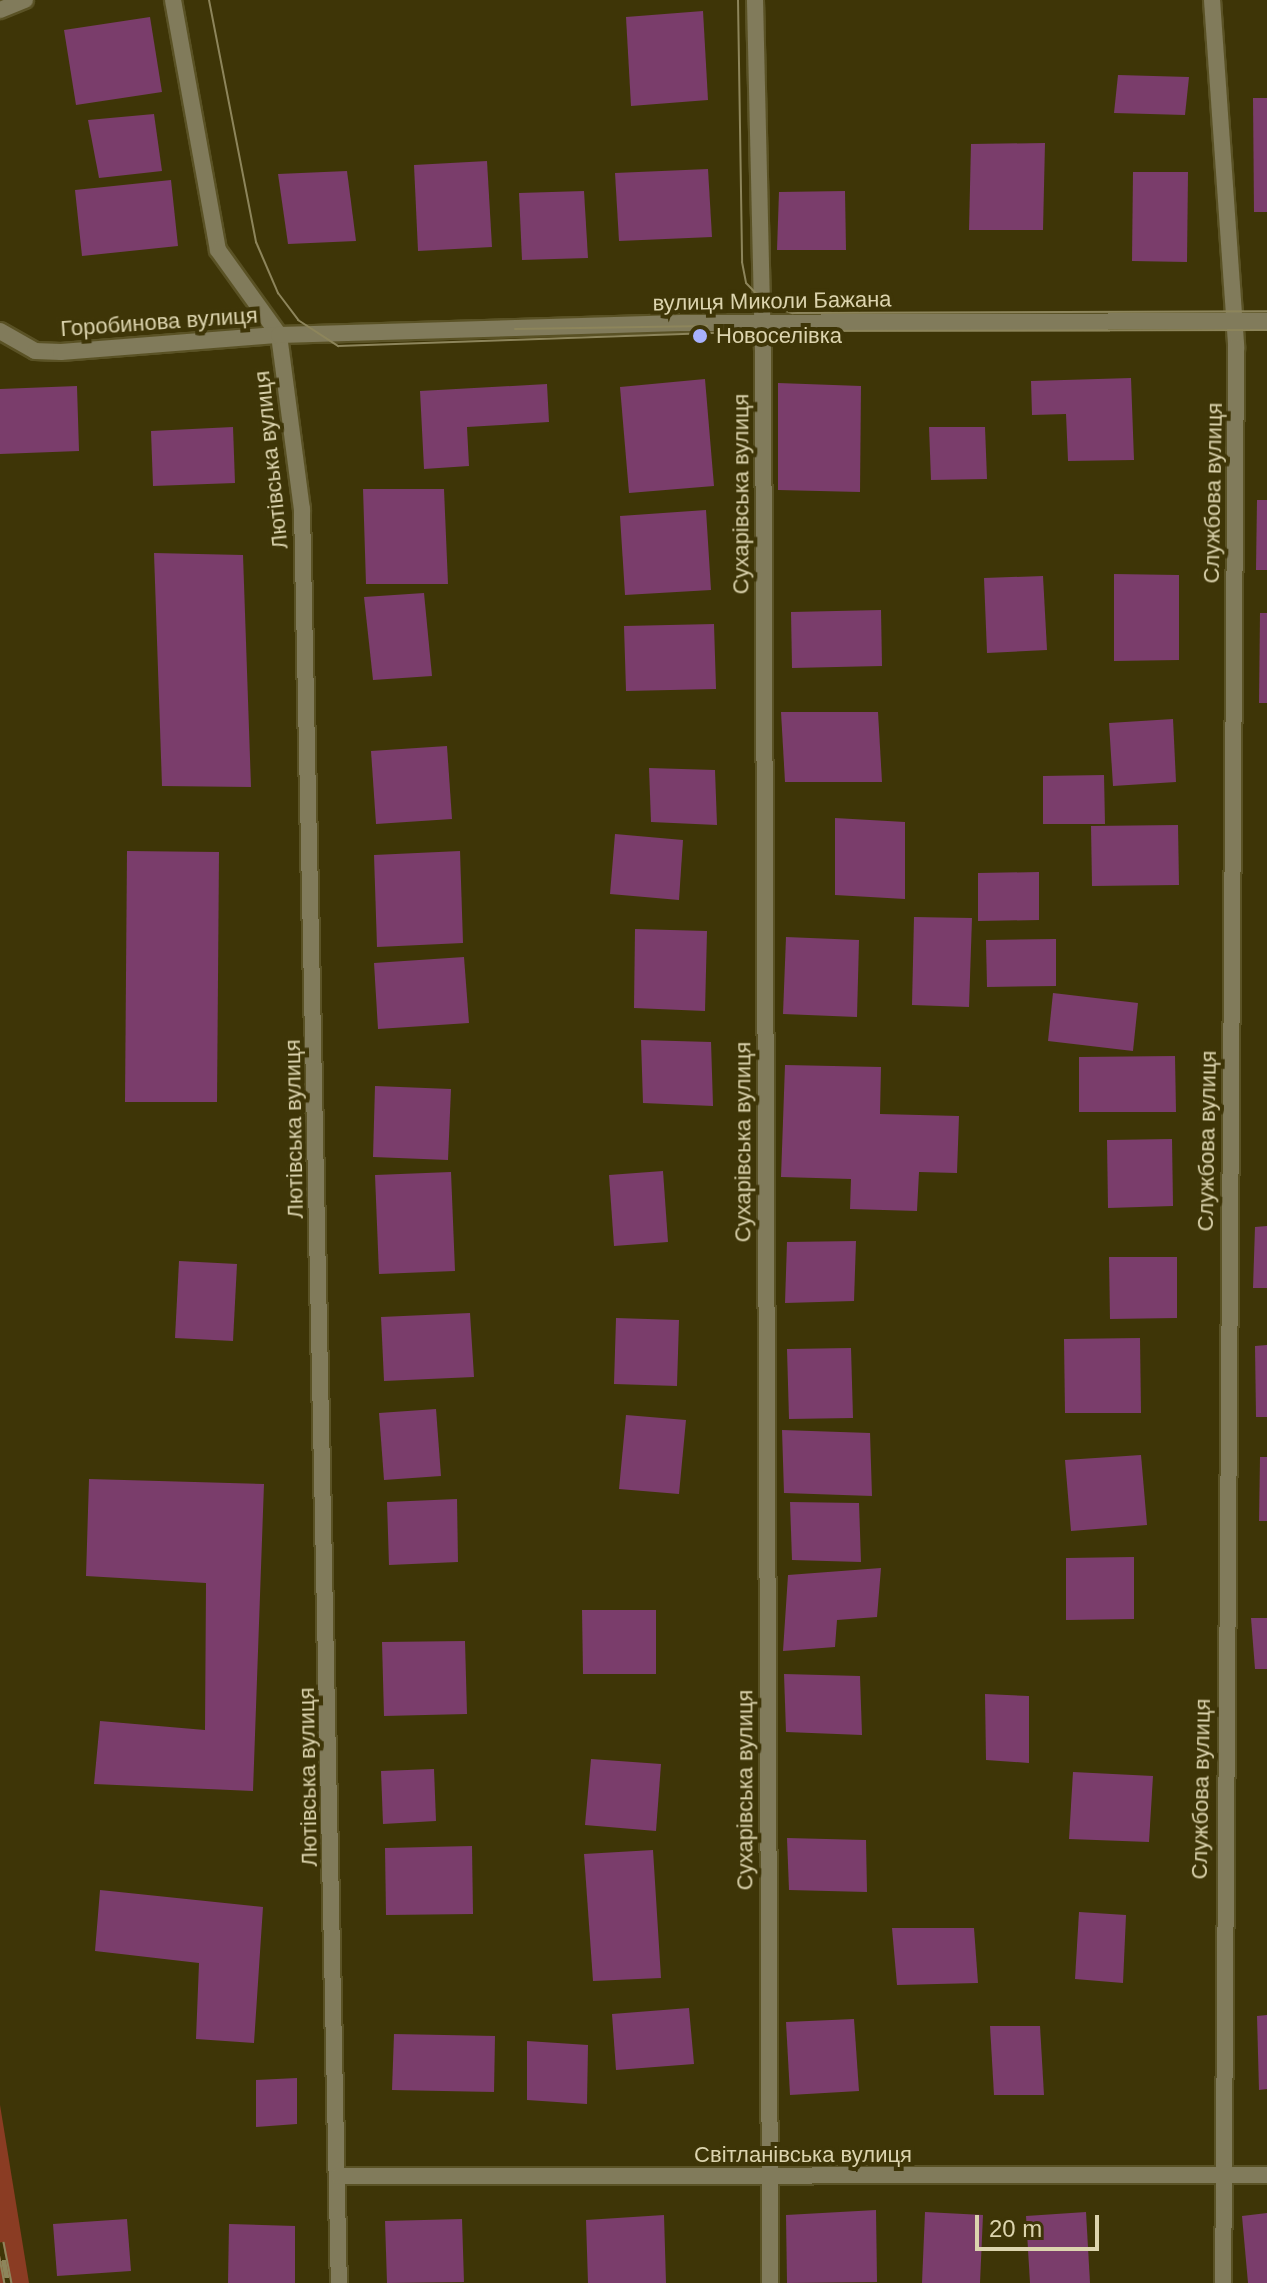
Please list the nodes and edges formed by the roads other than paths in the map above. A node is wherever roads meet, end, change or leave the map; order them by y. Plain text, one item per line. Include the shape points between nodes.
1 (25, 0) edge
2 (173, 0) edge
3 (755, 0) edge
4 (1212, 0) edge
5 (0, 10) edge
6 (762, 321) junction
7 (1236, 321) junction
8 (1267, 321) edge
9 (0, 331) edge
10 (279, 335) junction
11 (1220, 2175) junction
12 (1267, 2175) edge
13 (339, 2176) junction
14 (768, 2177) junction
15 (339, 2283) edge
16 (770, 2283) edge
17 (1223, 2283) edge

1 - 5 street
2 - 10 street, Лютівська вулиця via 218,250
3 - 6 street, Сухарівська вулиця
4 - 7 street, Службова вулиця
6 - 7 street, вулиця Миколи Бажана
6 - 10 street, вулиця Миколи Бажана
6 - 14 street, Сухарівська вулиця
7 - 8 street, вулиця Миколи Бажана
7 - 11 street, Службова вулиця
9 - 10 street, Горобинова вулиця via 35,351 61,352
10 - 13 street, Лютівська вулиця via 302,509
11 - 12 street, Світланівська вулиця
11 - 14 street, Світланівська вулиця
11 - 17 street, Службова вулиця
13 - 14 street, Світланівська вулиця
13 - 15 street, Лютівська вулиця
14 - 16 street, Сухарівська вулиця

